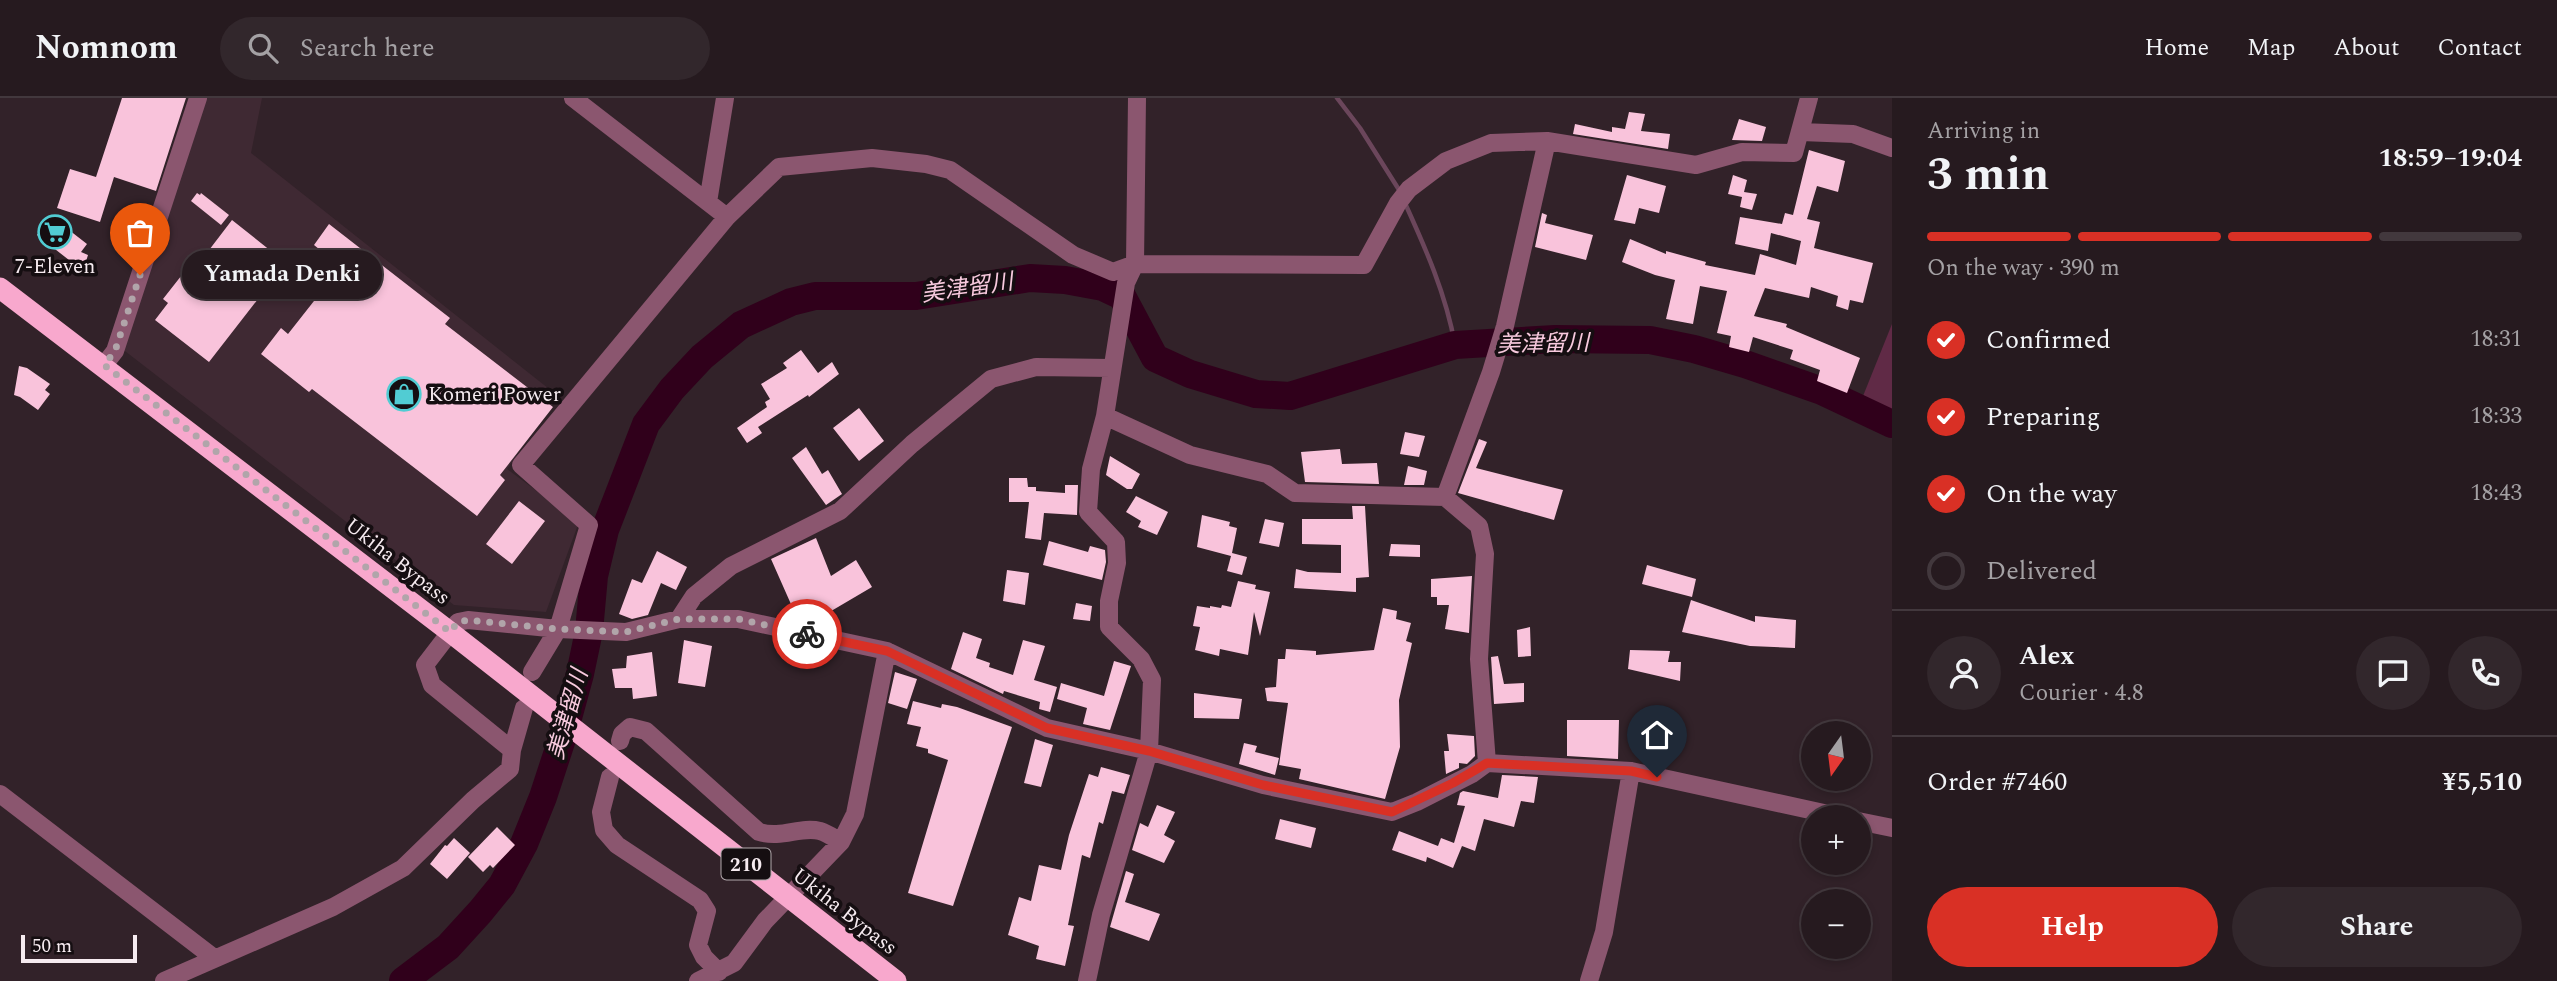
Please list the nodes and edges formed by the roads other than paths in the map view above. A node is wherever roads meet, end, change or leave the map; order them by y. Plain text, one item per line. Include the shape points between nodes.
1 (198, 98) edge
2 (573, 98) edge
3 (725, 98) edge
4 (1137, 98) edge
5 (1810, 98) edge
6 (1801, 132) junction
7 (1548, 141) junction
8 (1892, 148) edge
9 (708, 202) junction
10 (727, 217) junction
11 (1135, 264) junction
12 (0, 288) edge
13 (104, 365) junction
14 (1111, 368) junction
15 (1105, 416) junction
16 (1446, 497) junction
17 (679, 619) junction
18 (558, 629) junction
19 (450, 632) junction
20 (887, 651) junction
21 (532, 672) dead end
22 (524, 708) dead end
23 (620, 741) dead end
24 (512, 751) junction
25 (1149, 751) junction
26 (1487, 763) junction
27 (1631, 771) junction
28 (610, 777) dead end
29 (0, 794) edge
30 (1801, 808) edge
31 (1871, 824) edge
32 (1892, 828) edge
33 (841, 842) junction
34 (788, 898) junction
35 (214, 958) junction
36 (719, 972) junction
37 (164, 981) edge
38 (698, 981) edge
39 (895, 981) edge
40 (1087, 981) edge
41 (1589, 981) edge

1 - 13 street via 115,351
2 - 9 street
3 - 9 street
4 - 11 street
5 - 6 street
6 - 7 street via 1794,153 1742,152 1696,165
6 - 8 street via 1853,134
7 - 11 street via 1491,143 1446,161 1402,198 1364,265
7 - 16 street via 1505,326
9 - 10 street
10 - 11 street via 779,167 872,158 926,164 950,170 1073,254 1113,272
10 - 18 street via 521,465 589,525
11 - 14 street via 1126,283
12 - 13 highway, Ukiha Bypass / 210
13 - 19 highway, Ukiha Bypass / 210
14 - 15 street
14 - 17 street via 1036,367 990,379 840,511 731,566 694,596
15 - 16 street via 1190,455 1266,474 1295,493
15 - 25 street via 1091,469 1088,512 1116,542 1110,627 1141,659 1152,680
16 - 26 street via 1479,526 1485,554 1479,659
17 - 18 street via 626,632
17 - 20 street via 738,619
18 - 19 street via 468,620 458,622
18 - 21 street
19 - 24 street via 425,665 432,685
19 - 34 highway, Ukiha Bypass / 210
20 - 25 street via 1047,728
20 - 33 street via 855,814
22 - 24 street
23 - 33 street via 630,727 646,731 759,832 773,836 819,831
24 - 35 street via 510,769 403,868 333,907
25 - 26 street via 1263,785 1392,812
25 - 40 street via 1101,915
26 - 27 street
27 - 30 street
27 - 41 street via 1604,932
28 - 36 street via 601,812 604,830 617,845 700,900 707,911 698,946
29 - 35 street
31 - 32 street
33 - 34 street
34 - 36 street via 734,963
34 - 39 highway, Ukiha Bypass / 210
35 - 37 street
36 - 38 street

